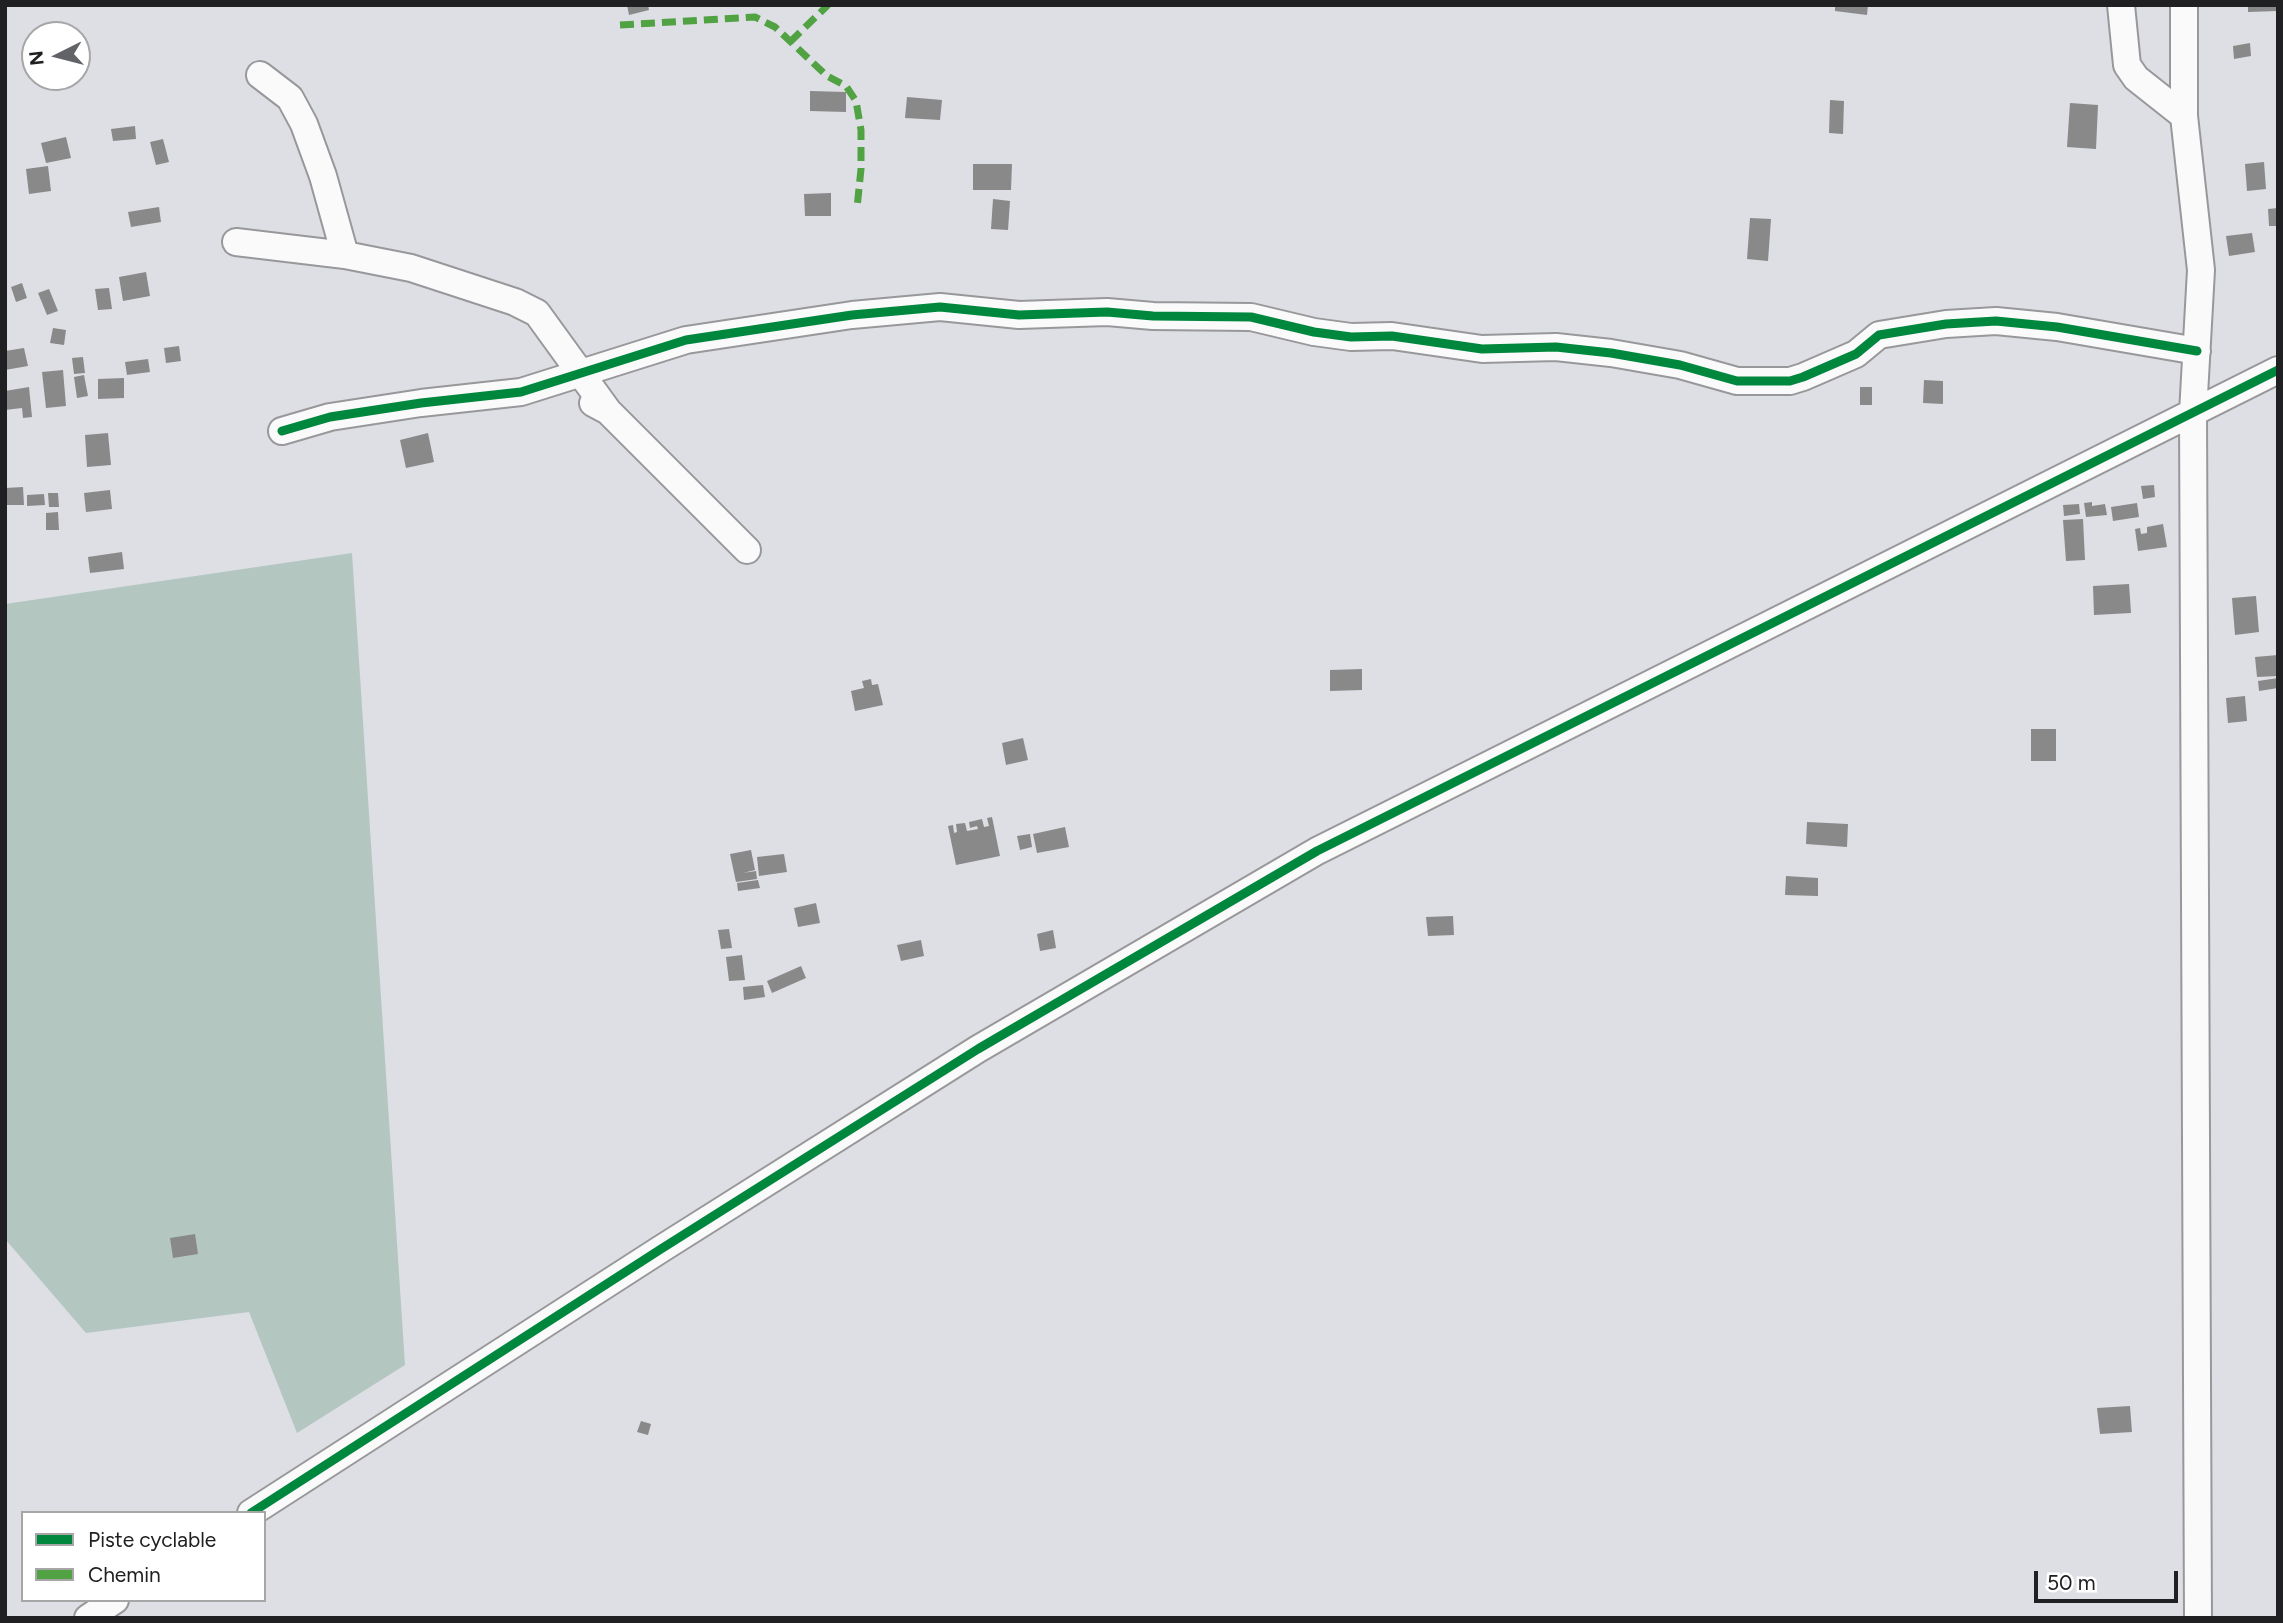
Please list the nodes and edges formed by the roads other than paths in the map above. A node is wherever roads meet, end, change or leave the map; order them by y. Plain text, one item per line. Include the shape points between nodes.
1 (2121, 5) edge
2 (2184, 5) edge
3 (260, 75) dead end
4 (2184, 116) junction
5 (236, 242) dead end
6 (345, 255) junction
7 (2197, 351) junction
8 (2278, 370) edge
9 (580, 373) junction
10 (521, 392) junction
11 (608, 411) junction
12 (2193, 413) junction
13 (282, 431) dead end
14 (747, 550) dead end
15 (254, 1511) edge
16 (112, 1602) edge
17 (88, 1618) edge
18 (2198, 1618) edge

1 - 4 street via 2127,65 2136,78
2 - 4 street
3 - 6 street via 290,98 304,124
4 - 7 street via 2201,270
5 - 6 street
6 - 9 street via 411,268 537,313
7 - 9 street via 2057,327 1996,321 1945,324 1879,335 1856,354 1790,381 1737,381 1611,353 1556,347 1482,349 1392,336 1351,337 1251,317 1107,312 1019,315 940,307 686,340
7 - 12 street
8 - 12 street
9 - 10 street
9 - 11 street
10 - 11 street via 560,390
10 - 13 street via 330,417
11 - 14 street
12 - 15 street via 1317,851 978,1049
12 - 18 street
16 - 17 street

